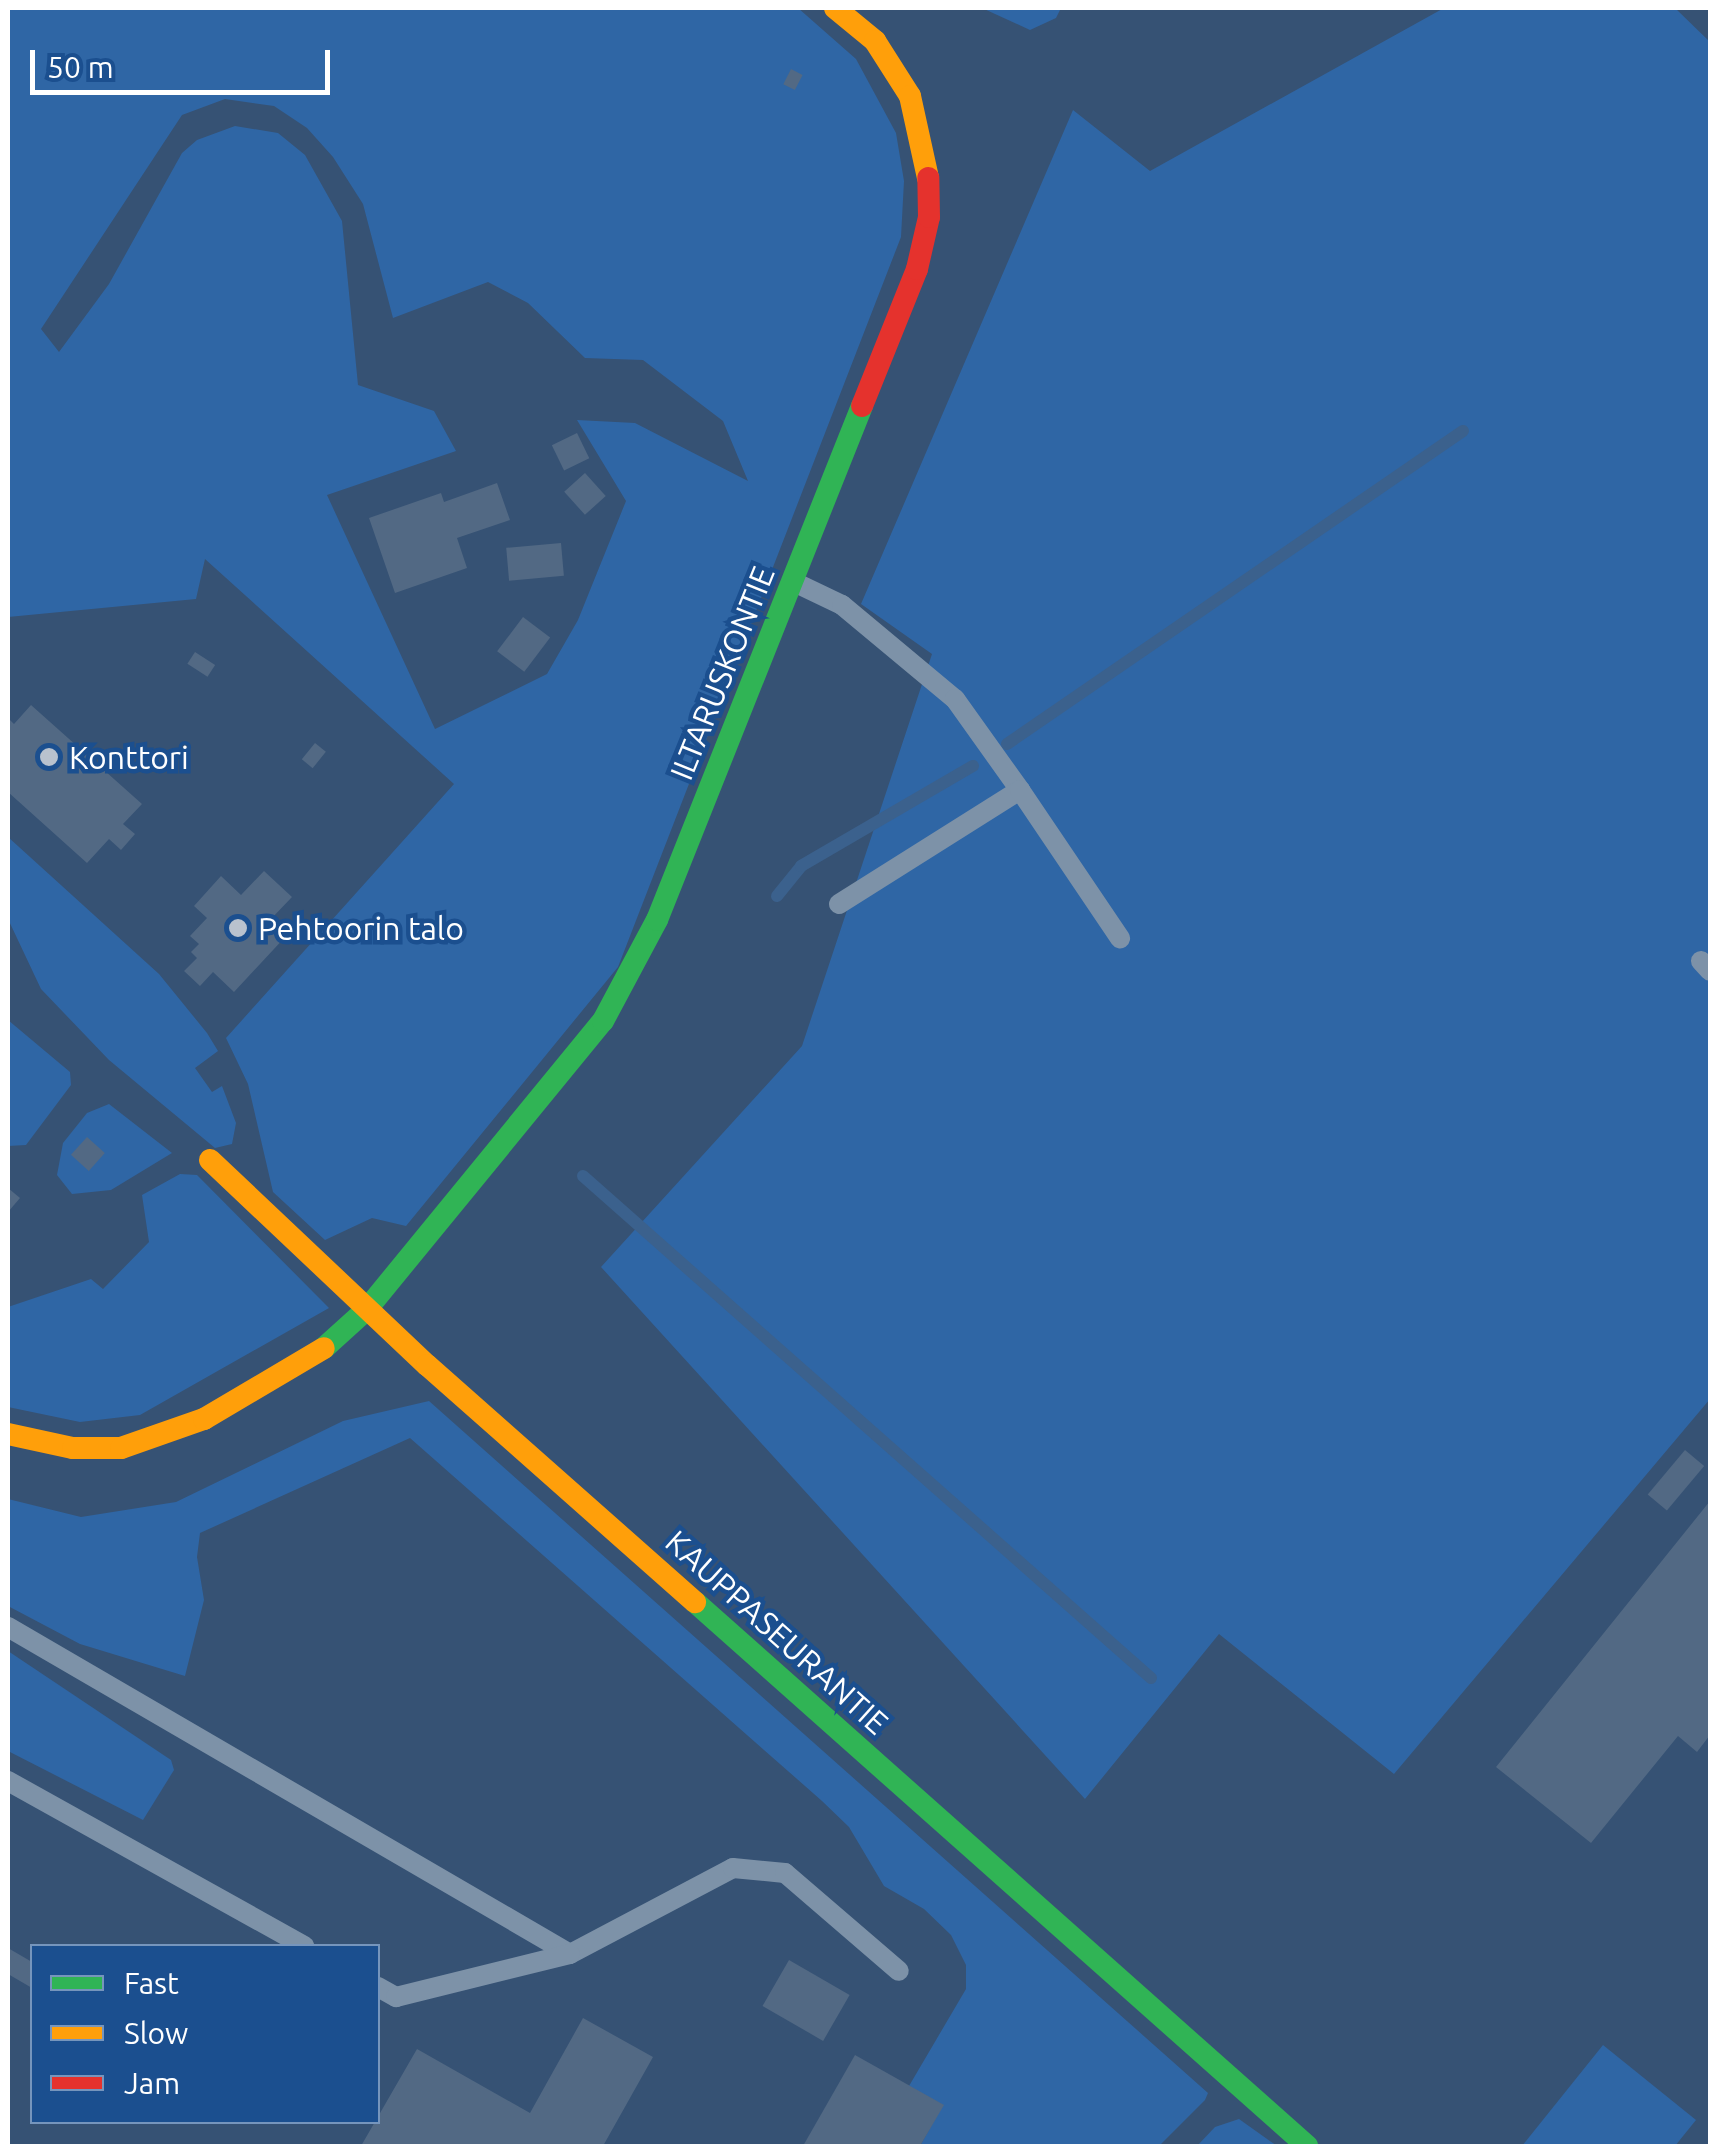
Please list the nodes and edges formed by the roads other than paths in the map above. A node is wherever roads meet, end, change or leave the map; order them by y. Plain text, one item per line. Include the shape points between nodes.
1 (836, 8) edge
2 (794, 582) junction
3 (1020, 790) junction
4 (839, 904) dead end
5 (1120, 938) dead end
6 (210, 1160) dead end
7 (367, 1309) junction
8 (8, 1434) edge
9 (8, 1627) edge
10 (8, 1782) edge
11 (300, 1944) edge
12 (570, 1954) junction
13 (899, 1971) dead end
14 (380, 1988) edge
15 (1307, 2146) edge

1 - 2 street, ILTARUSKONTIE via 875,40 910,96 928,162 929,217 917,269
2 - 3 lane via 842,605 955,699
2 - 7 street, ILTARUSKONTIE via 657,920 603,1021
3 - 4 lane
3 - 5 lane
6 - 7 street, KAUPPASEURANTIE
7 - 8 street, ILTARUSKONTIE via 318,1354 160,1437 121,1448 73,1448
7 - 15 street, KAUPPASEURANTIE
9 - 12 lane
10 - 11 lane
12 - 13 lane via 733,1868 785,1873
12 - 14 lane via 396,1997

